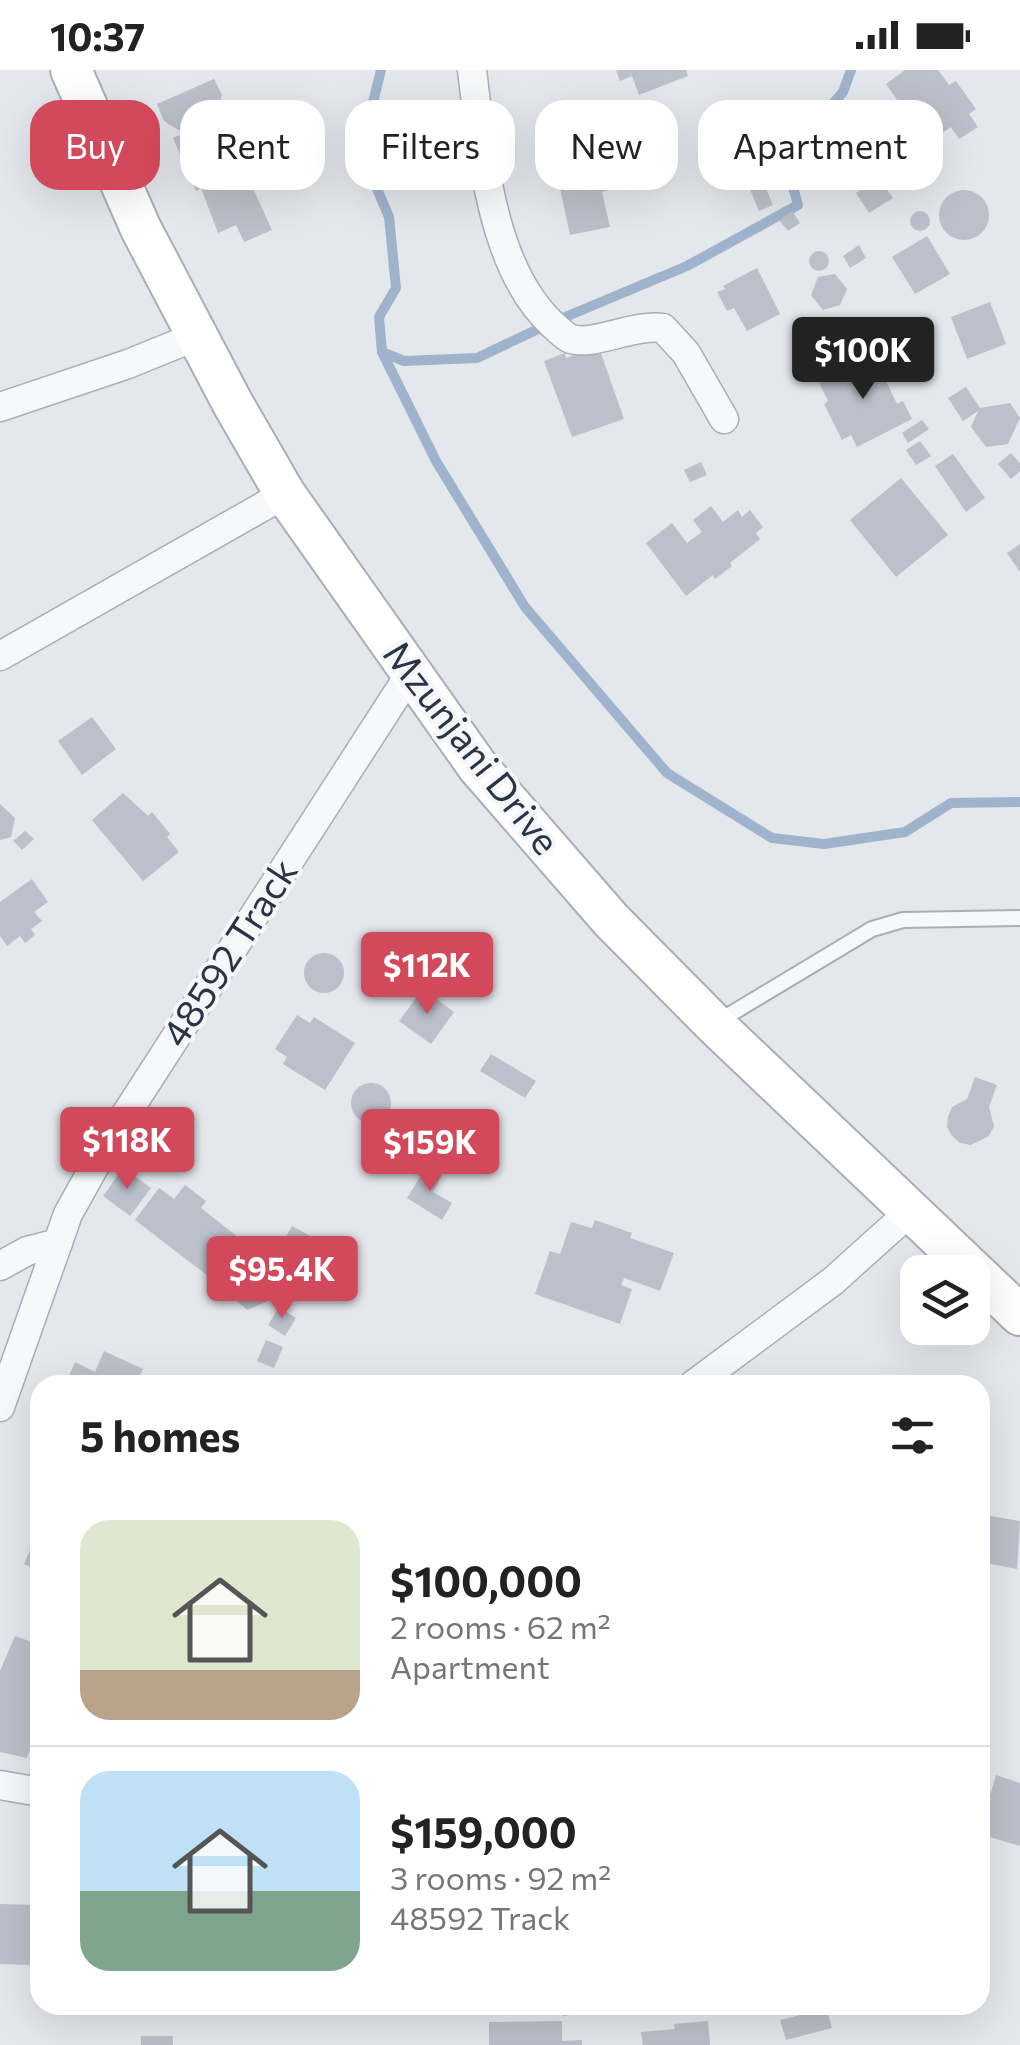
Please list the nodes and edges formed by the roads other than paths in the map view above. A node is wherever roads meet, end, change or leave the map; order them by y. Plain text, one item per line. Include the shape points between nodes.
1 (71, 70) edge
2 (472, 70) edge
3 (197, 336) junction
4 (0, 408) edge
5 (724, 419) dead end
6 (285, 494) junction
7 (0, 656) edge
8 (410, 674) junction
9 (1020, 918) edge
10 (714, 1024) junction
11 (912, 1210) junction
12 (58, 1243) junction
13 (0, 1266) edge
14 (1020, 1314) edge
15 (706, 1375) edge
16 (0, 1408) edge
17 (0, 1786) edge
18 (30, 1790) edge

1 - 3 main road, Mzunjani Drive
2 - 5 street via 499,230 542,315 570,339 663,328 686,353
3 - 4 street
3 - 6 main road, Mzunjani Drive
6 - 7 street
6 - 8 main road, Mzunjani Drive
8 - 10 main road, Mzunjani Drive via 538,838
8 - 12 street, 48592 Track via 108,1142
9 - 10 lane via 903,920 872,928
10 - 11 main road, Mzunjani Drive
11 - 14 main road, Mzunjani Drive
11 - 15 street via 833,1280
12 - 13 street
12 - 16 street, 48592 Track
17 - 18 street

